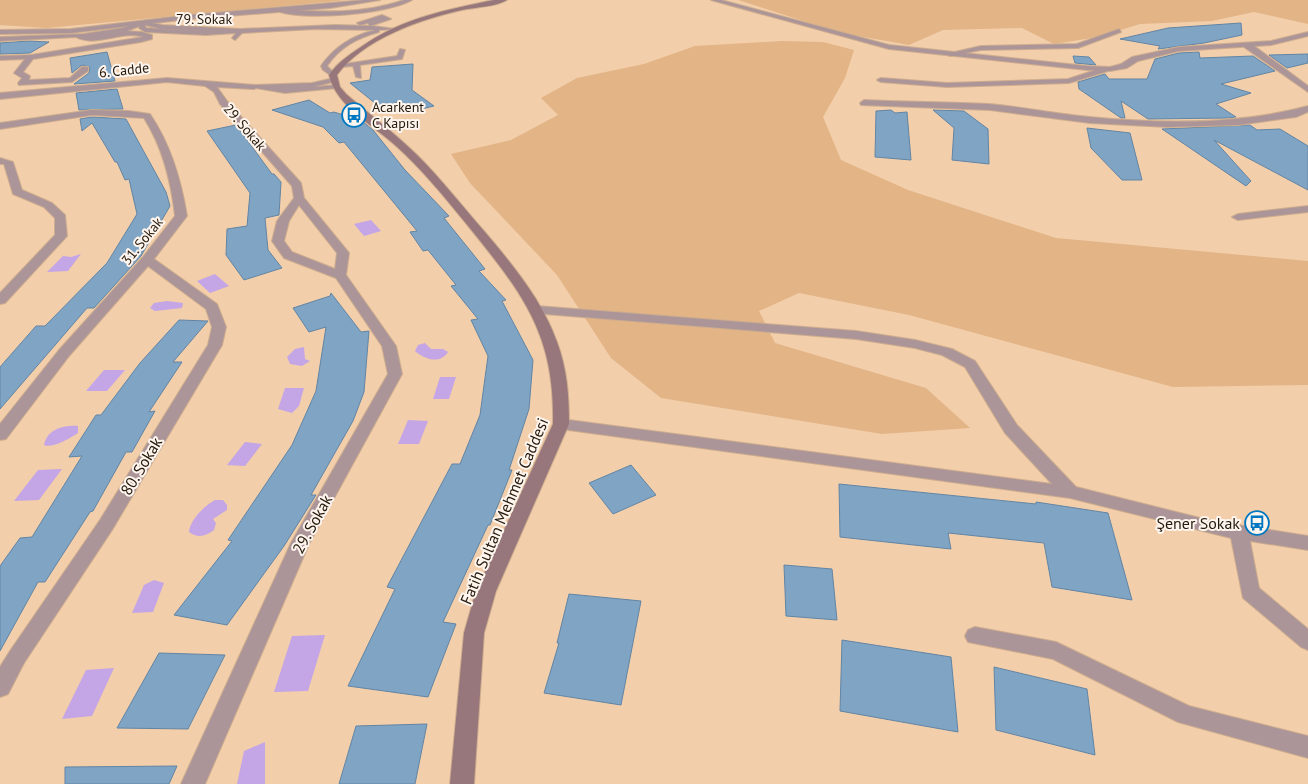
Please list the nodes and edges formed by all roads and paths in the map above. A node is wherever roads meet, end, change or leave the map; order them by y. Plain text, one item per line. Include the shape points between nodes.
1 (377, 0) edge
2 (409, 0) edge
3 (504, 0) edge
4 (714, 0) edge
5 (278, 10) junction
6 (143, 23) junction
7 (344, 26) junction
8 (358, 27) junction
9 (206, 29) junction
10 (392, 29) junction
11 (240, 31) junction
12 (1119, 31) dead end
13 (0, 32) edge
14 (198, 33) junction
15 (1308, 34) edge
16 (80, 35) junction
17 (362, 35) junction
18 (0, 39) edge
19 (233, 40) dead end
20 (1247, 45) junction
21 (402, 50) dead end
22 (950, 54) junction
23 (31, 57) junction
24 (0, 58) edge
25 (356, 64) junction
26 (85, 69) dead end
27 (1105, 69) junction
28 (360, 77) dead end
29 (337, 80) junction
30 (881, 80) dead end
31 (206, 82) junction
32 (252, 87) junction
33 (1308, 90) edge
34 (0, 96) edge
35 (864, 103) dead end
36 (1308, 109) edge
37 (0, 126) edge
38 (0, 161) edge
39 (299, 198) junction
40 (1308, 210) edge
41 (1238, 217) dead end
42 (147, 260) junction
43 (340, 275) junction
44 (0, 300) edge
45 (538, 310) junction
46 (561, 424) junction
47 (0, 435) edge
48 (1070, 492) junction
49 (1239, 532) junction
50 (1308, 543) edge
51 (975, 636) dead end
52 (1308, 640) edge
53 (0, 687) edge
54 (1308, 747) edge
55 (193, 784) edge
56 (462, 784) edge

1 - 5 street via 344,6
2 - 5 lane via 346,14 308,15
3 - 10 main road via 438,13
4 - 22 street via 861,42
5 - 6 street
6 - 9 lane, 79. Sokak
6 - 13 street via 32,33
6 - 14 lane, 79. Sokak via 145,30
6 - 16 street, 79. Sokak via 123,30
7 - 8 lane
7 - 8 lane via 382,17 388,19
7 - 11 lane
7 - 17 lane
8 - 10 lane
9 - 11 lane, 79. Sokak
9 - 14 lane
10 - 17 lane
10 - 29 main road
11 - 14 lane, 79. Sokak
11 - 19 lane
12 - 22 street via 1078,46 981,48
15 - 20 street
16 - 18 street, 79. Sokak
16 - 23 street, 79. Sokak via 81,38 137,33 149,36 131,42
17 - 29 lane via 346,42 324,66
20 - 27 street via 1178,49
20 - 33 street
21 - 25 lane via 400,58
22 - 27 street
23 - 24 street, 79. Sokak
23 - 26 street via 18,73 27,78 22,84 72,80
25 - 28 lane
25 - 29 lane
27 - 30 street via 1069,81 947,85
29 - 32 lane via 312,85
29 - 32 lane via 306,96
29 - 45 main road, Fatih Sultan Mehmet Caddesi via 422,166 512,271
31 - 32 street, 6. Cadde
31 - 34 street, 6. Cadde via 149,80
31 - 39 street, 29. Sokak via 296,185
35 - 36 street via 990,107 1090,120 1167,124 1238,122 1296,114
37 - 42 street, 31. Sokak via 75,114 130,113 147,116 176,178 181,216
38 - 44 street via 8,162 16,192 48,205 61,217 61,236
39 - 43 street, 29. Sokak via 343,253
39 - 43 street via 284,221 278,241 288,255
40 - 41 street
42 - 47 street, 31. Sokak via 64,352
42 - 53 street, 80. Sokak via 212,307 218,328 215,345 106,525
43 - 55 street, 29. Sokak via 389,346 394,374 300,542
45 - 46 main road, Fatih Sultan Mehmet Caddesi via 548,333 559,381
45 - 48 street via 856,334 947,352 970,364 1012,429
46 - 48 street
46 - 56 main road, Fatih Sultan Mehmet Caddesi via 486,591 474,633
48 - 49 street
49 - 50 street
49 - 52 street via 1250,592
51 - 54 street via 1056,651 1186,715

